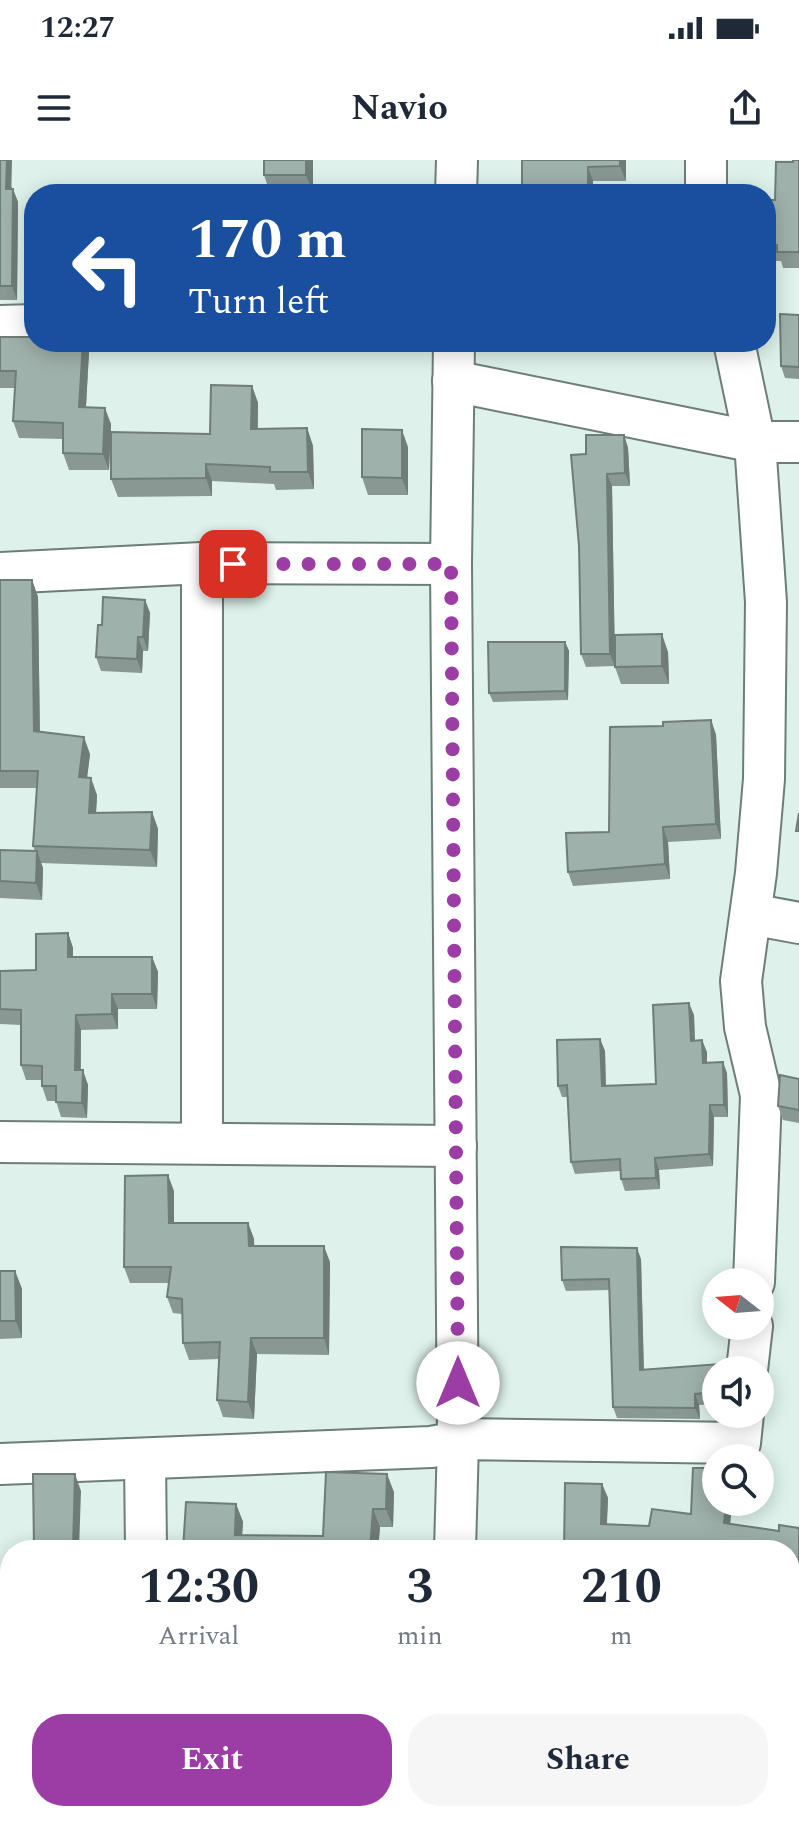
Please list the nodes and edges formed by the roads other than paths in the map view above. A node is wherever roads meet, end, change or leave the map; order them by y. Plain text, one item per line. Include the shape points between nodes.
1 (457, 160) edge
2 (706, 160) edge
3 (456, 184) edge
4 (706, 184) edge
5 (24, 325) edge
6 (0, 326) edge
7 (454, 352) edge
8 (736, 352) edge
9 (453, 381) junction
10 (755, 442) junction
11 (799, 442) edge
12 (202, 563) junction
13 (451, 564) junction
14 (0, 573) edge
15 (781, 738) edge
16 (751, 914) junction
17 (799, 923) edge
18 (0, 1142) edge
19 (202, 1143) junction
20 (456, 1146) junction
21 (755, 1268) edge
22 (742, 1428) edge
23 (458, 1442) junction
24 (145, 1459) junction
25 (0, 1464) edge
26 (146, 1540) edge
27 (455, 1540) edge

1 - 3 street
2 - 4 street
5 - 6 street
7 - 9 street
8 - 10 street
9 - 10 street
9 - 13 street
10 - 11 street
10 - 15 street
12 - 13 street
12 - 14 street
12 - 19 street
13 - 20 street
15 - 16 street via 764,779
16 - 17 street
16 - 21 street via 741,981 745,1027 761,1095
18 - 19 street
19 - 20 street
20 - 23 street
22 - 23 street via 740,1443
23 - 24 street
23 - 27 street
24 - 25 street
24 - 26 street

